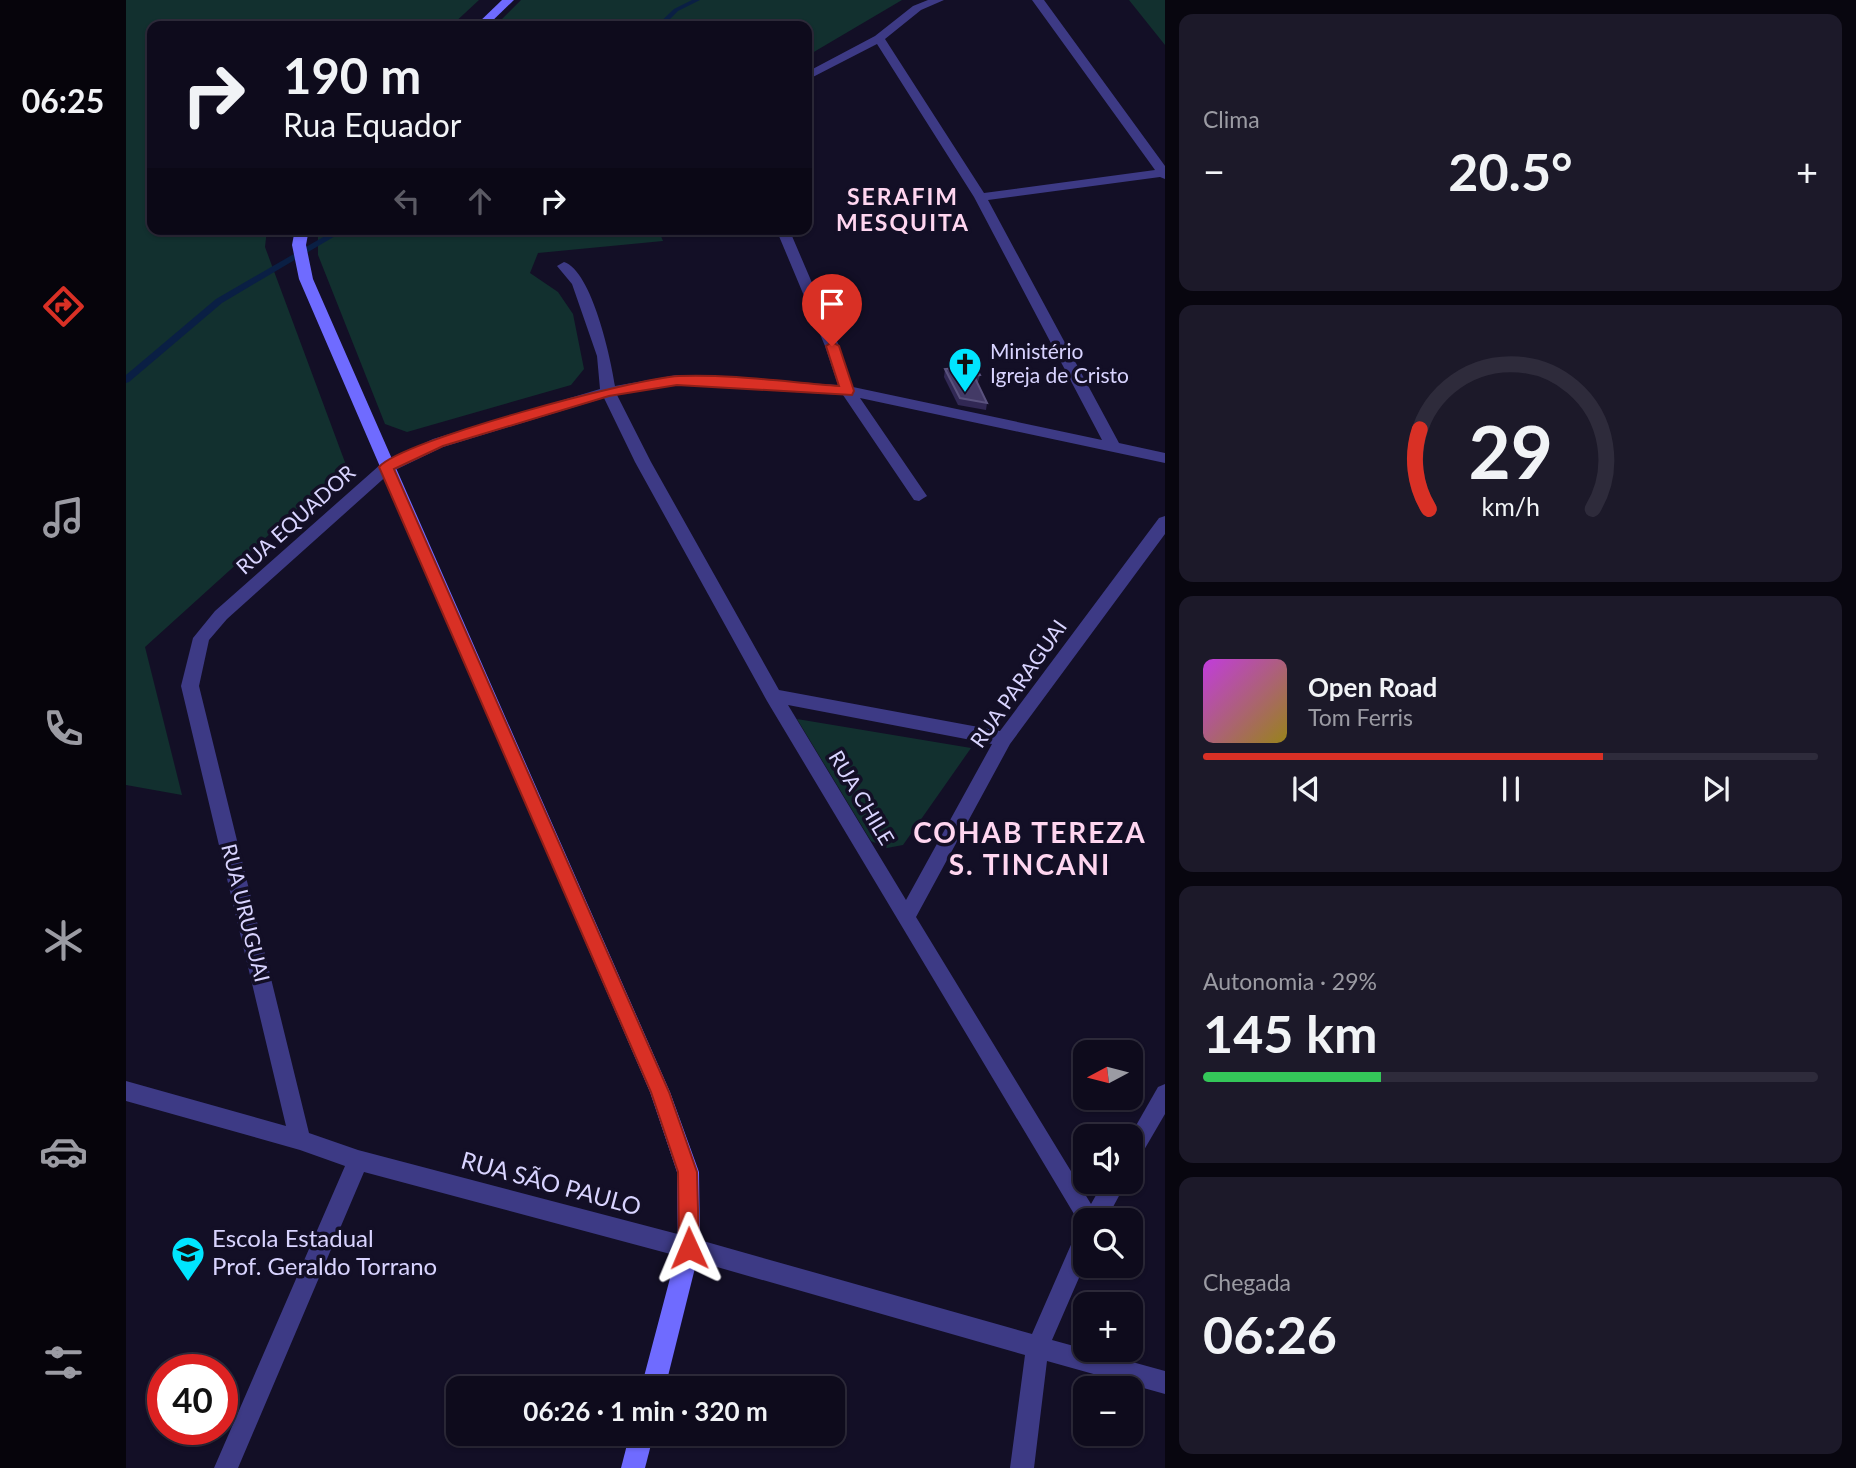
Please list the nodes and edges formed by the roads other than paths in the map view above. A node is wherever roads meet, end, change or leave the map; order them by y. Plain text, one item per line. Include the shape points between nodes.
1 (508, 0) edge
2 (938, 0) edge
3 (1038, 0) edge
4 (486, 21) edge
5 (879, 38) junction
6 (812, 74) edge
7 (1164, 174) edge
8 (980, 197) junction
9 (301, 235) edge
10 (785, 235) edge
11 (564, 266) dead end
12 (847, 391) junction
13 (608, 392) junction
14 (1113, 446) junction
15 (1165, 458) edge
16 (386, 467) junction
17 (919, 496) dead end
18 (1165, 522) edge
19 (190, 686) joint
20 (773, 696) junction
21 (1004, 739) junction
22 (906, 918) junction
23 (126, 1091) edge
24 (1165, 1094) edge
25 (1143, 1132) edge
26 (300, 1140) junction
27 (358, 1160) junction
28 (1081, 1208) edge
29 (689, 1248) junction
30 (1073, 1266) edge
31 (1037, 1348) junction
32 (656, 1376) edge
33 (1165, 1383) edge
34 (639, 1446) edge
35 (226, 1468) edge
36 (633, 1468) edge
37 (1022, 1468) edge

1 - 4 street
2 - 5 street via 918,8
3 - 7 street
5 - 6 street
5 - 8 street
7 - 8 street
8 - 14 street
9 - 16 street via 306,279
10 - 12 street
11 - 13 street via 578,283 596,331
12 - 13 street, RUA EQUADOR via 677,380
12 - 14 street, RUA EQUADOR
12 - 17 street
13 - 16 street, RUA EQUADOR via 438,443
13 - 20 street, RUA CHILE
14 - 15 street, RUA EQUADOR
16 - 19 street, RUA EQUADOR via 221,615 201,638
16 - 29 street via 660,1092 688,1172
18 - 21 street, RUA PARAGUAI
19 - 26 street, RUA URUGUAI
20 - 21 street
20 - 22 street, RUA CHILE
21 - 22 street, RUA PARAGUAI
22 - 28 street, RUA CHILE
23 - 26 street, RUA SÃO PAULO
24 - 25 street
26 - 27 street, RUA SÃO PAULO
27 - 29 street, RUA SÃO PAULO
27 - 35 street
29 - 31 street, RUA SÃO PAULO
29 - 32 street
30 - 31 street
31 - 33 street, RUA SÃO PAULO
31 - 37 street
34 - 36 street

